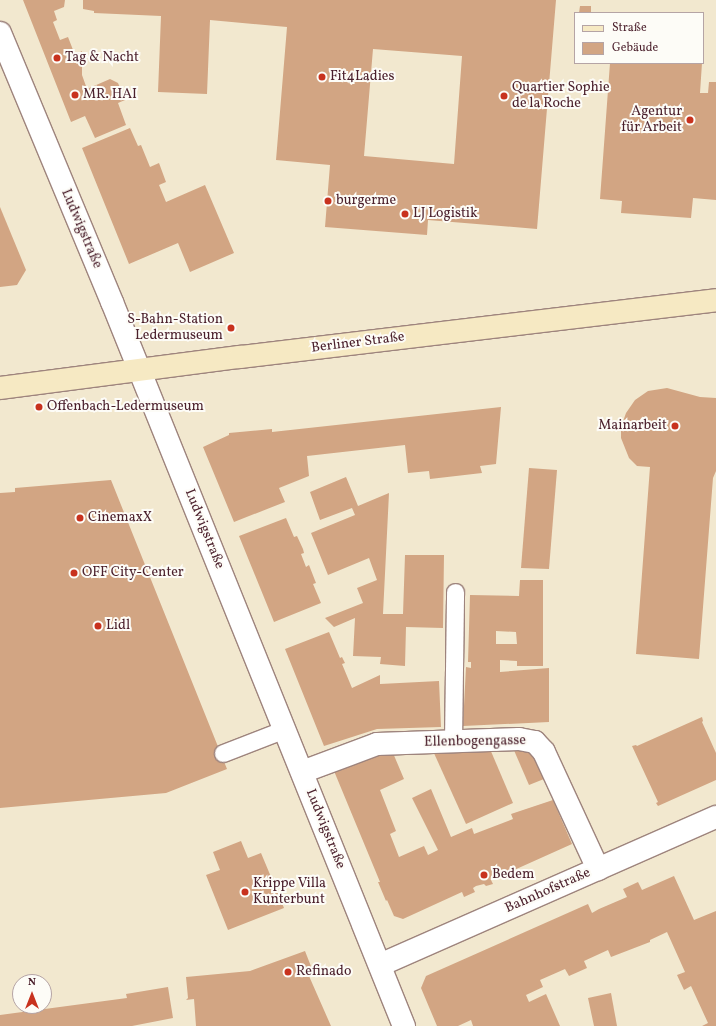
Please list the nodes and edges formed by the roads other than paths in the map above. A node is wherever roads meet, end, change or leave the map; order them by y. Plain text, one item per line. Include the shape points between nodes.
1 (0, 34) edge
2 (716, 300) edge
3 (140, 369) junction
4 (0, 388) edge
5 (455, 592) dead end
6 (285, 729) junction
7 (453, 741) junction
8 (223, 753) dead end
9 (302, 772) junction
10 (716, 817) edge
11 (598, 869) junction
12 (380, 965) junction
13 (404, 1026) edge

1 - 3 street, Ludwigstraße
2 - 3 main road, Berliner Straße
3 - 4 main road, Berliner Straße
3 - 6 street, Ludwigstraße
5 - 7 lane
6 - 8 lane
6 - 9 street, Ludwigstraße
7 - 9 street, Ellenbogengasse via 377,744
7 - 11 street, Ellenbogengasse via 519,739 535,742 544,752
9 - 12 street, Ludwigstraße
10 - 11 street, Bahnhofstraße
11 - 12 street, Bahnhofstraße
12 - 13 street, Ludwigstraße

